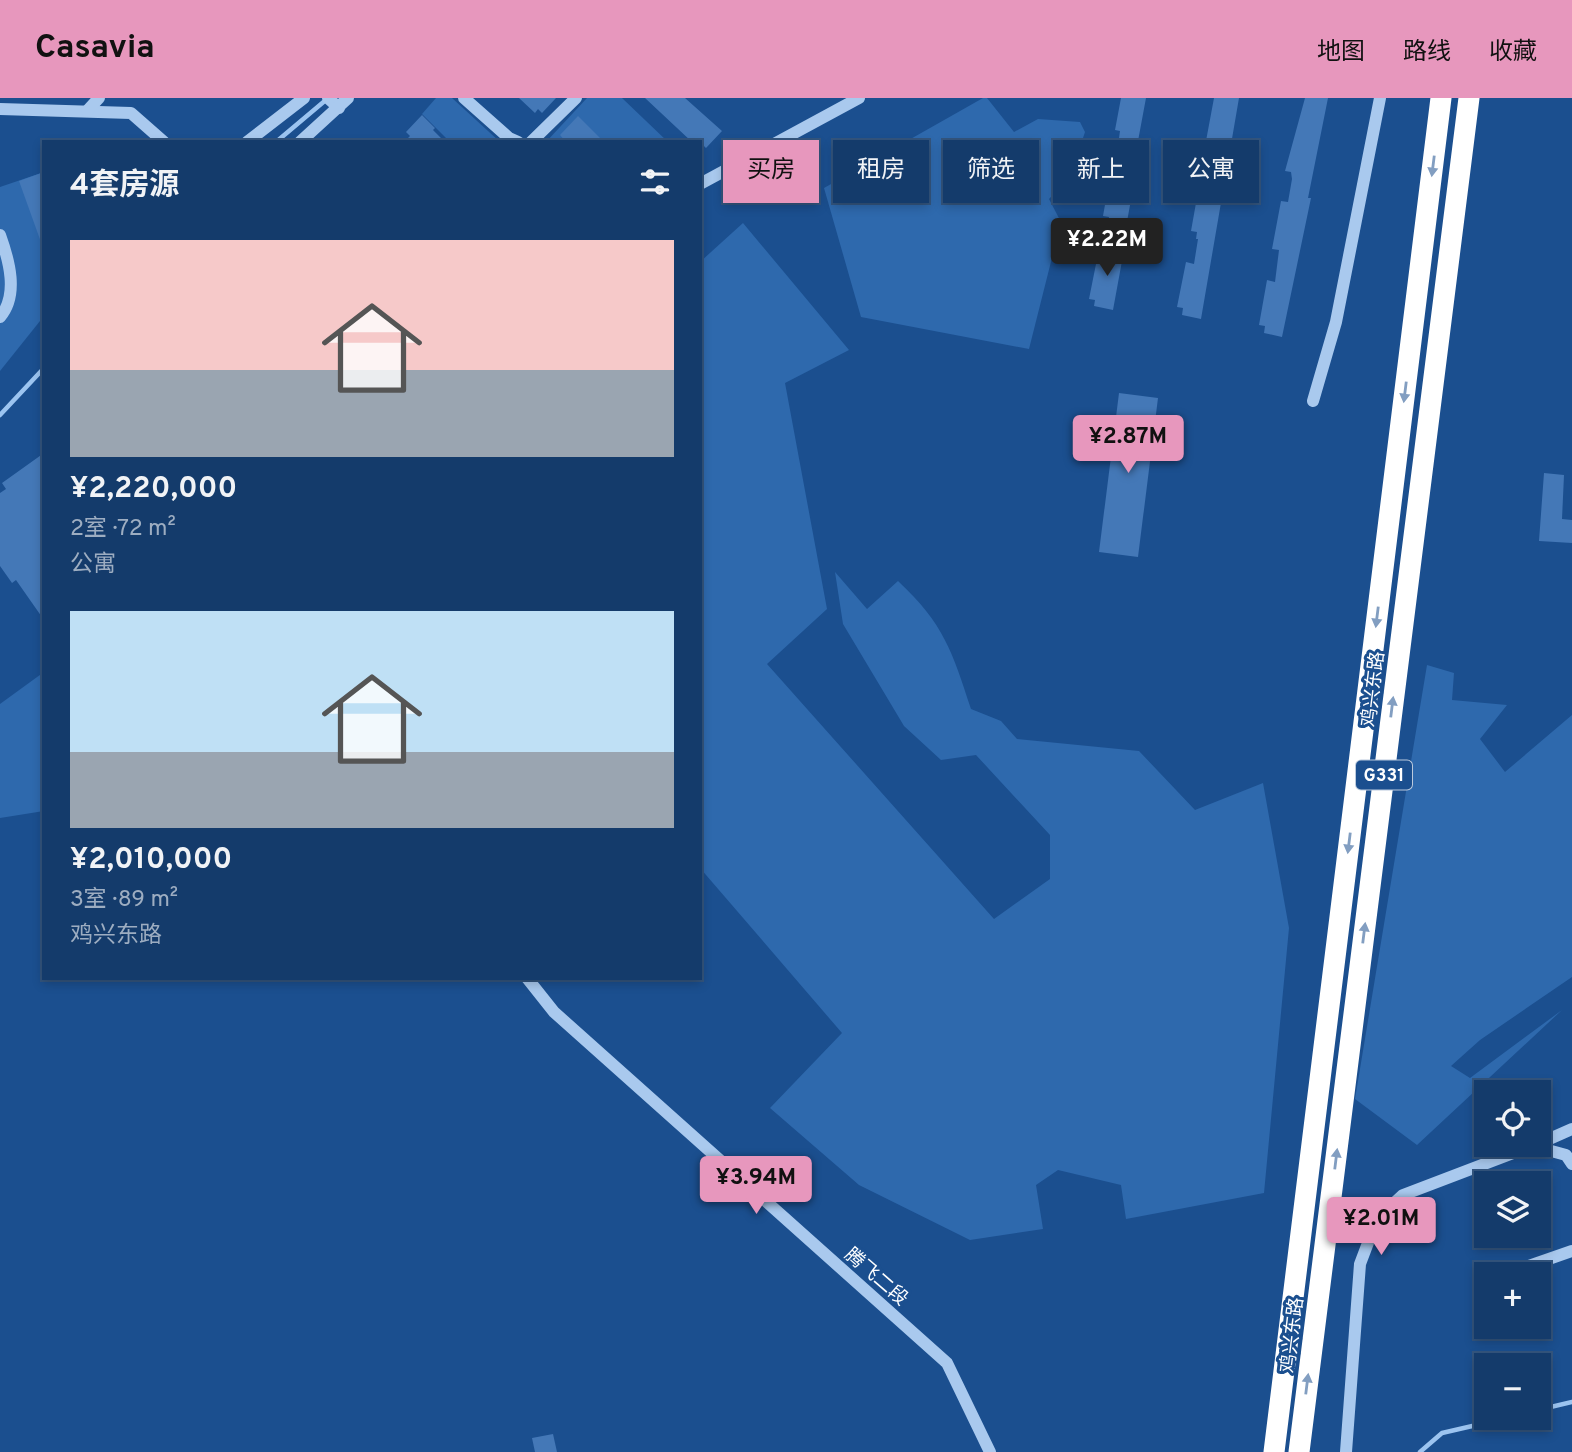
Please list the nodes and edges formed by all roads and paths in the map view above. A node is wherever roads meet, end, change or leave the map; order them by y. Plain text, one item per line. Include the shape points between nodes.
1 (99, 98) edge
2 (304, 98) edge
3 (328, 98) edge
4 (348, 98) edge
5 (464, 98) edge
6 (576, 98) edge
7 (859, 98) edge
8 (1380, 98) edge
9 (1441, 98) edge
10 (1469, 98) edge
11 (339, 108) junction
12 (0, 109) edge
13 (87, 111) junction
14 (257, 139) edge
15 (162, 140) edge
16 (302, 140) edge
17 (514, 140) edge
18 (533, 140) edge
19 (702, 183) edge
20 (0, 235) edge
21 (0, 317) edge
22 (1313, 401) dead end
23 (529, 980) edge
24 (1572, 1129) edge
25 (1551, 1138) edge
26 (1551, 1150) edge
27 (1504, 1157) edge
28 (1572, 1164) edge
29 (1572, 1251) edge
30 (1540, 1262) edge
31 (990, 1452) edge
32 (1274, 1452) edge
33 (1299, 1452) edge
34 (1346, 1452) edge

1 - 13 street
2 - 14 street
3 - 11 street
4 - 11 street
5 - 17 street
6 - 18 street
7 - 19 street
8 - 22 street via 1336,322
9 -> 32 highway, 鸡兴东路 / G331
33 -> 10 highway, 鸡兴东路 / G331
11 - 16 street
12 - 13 street
13 - 15 street via 131,113
20 - 21 street via 12,288
23 - 31 street, 腾飞二段 via 554,1012 947,1363
24 - 25 street
26 - 28 street via 1566,1155
27 - 34 street via 1404,1195 1377,1219 1360,1264
29 - 30 street

